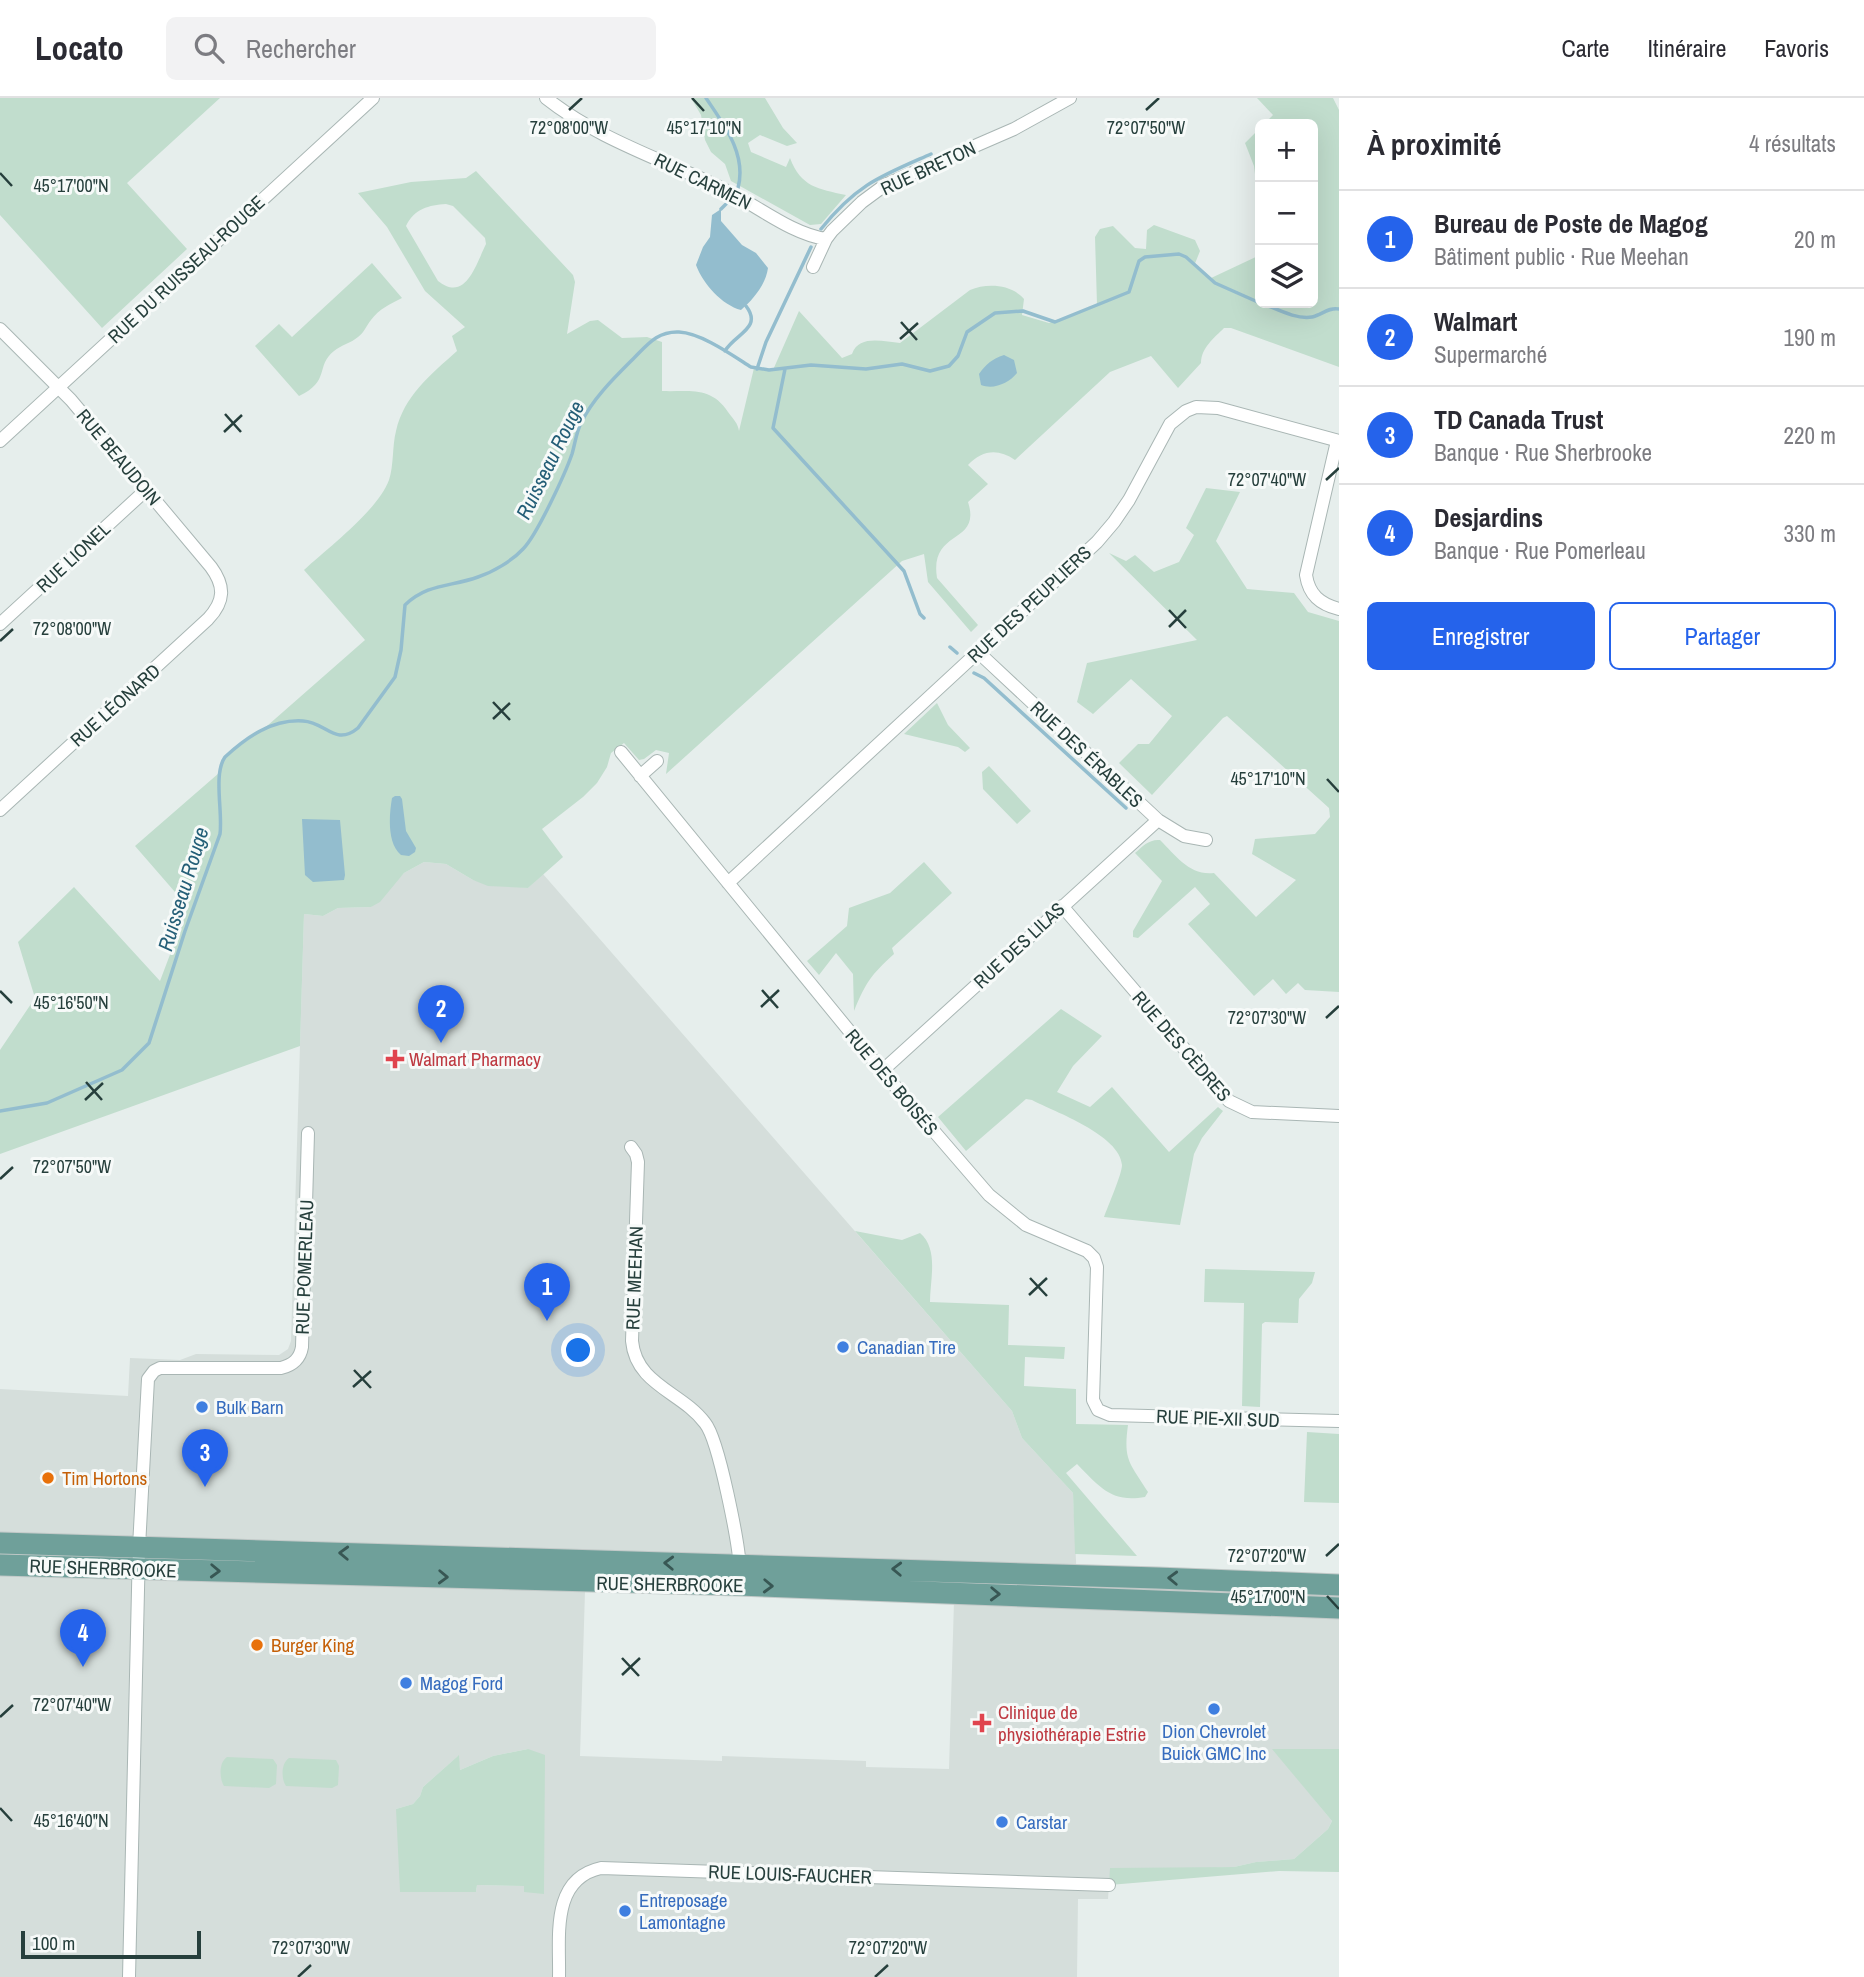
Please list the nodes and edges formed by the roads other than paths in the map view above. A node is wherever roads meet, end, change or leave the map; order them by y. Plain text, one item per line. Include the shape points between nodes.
1 (373, 98) edge
2 (546, 98) edge
3 (1070, 98) edge
4 (826, 239) junction
5 (813, 267) dead end
6 (0, 329) edge
7 (58, 387) junction
8 (0, 441) edge
9 (1338, 441) edge
10 (146, 490) junction
11 (222, 595) joint
12 (1339, 609) edge
13 (0, 624) edge
14 (978, 652) junction
15 (621, 752) dead end
16 (657, 761) dead end
17 (640, 776) junction
18 (0, 810) edge
19 (1158, 820) junction
20 (1206, 840) dead end
21 (728, 883) junction
22 (1062, 906) junction
23 (882, 1071) junction
24 (1339, 1116) edge
25 (308, 1133) dead end
26 (631, 1147) dead end
27 (1098, 1410) joint
28 (1339, 1421) edge
29 (0, 1543) edge
30 (139, 1548) junction
31 (0, 1565) edge
32 (138, 1569) junction
33 (739, 1575) junction
34 (1339, 1586) edge
35 (1339, 1608) edge
36 (1109, 1885) dead end
37 (129, 1977) edge
38 (559, 1977) edge

1 - 7 street, RUE DU RUISSEAU-ROUGE
2 - 4 street, RUE CARMEN via 599,133
3 - 4 street, RUE BRETON via 1014,129 885,185
4 - 5 street, RUE BRETON
6 - 7 street, RUE BEAUDOIN
7 - 8 street, RUE DU RUISSEAU-ROUGE
7 - 10 street, RUE BEAUDOIN
9 - 12 street via 1306,575 1316,599
9 - 14 street, RUE DES PEUPLIERS via 1217,408 1186,411 1170,424 1106,532
10 - 11 street, RUE BEAUDOIN via 216,574
10 - 13 street, RUE LIONEL
11 - 18 street, RUE LÉONARD via 208,619
14 - 19 street, RUE DES ÉRABLES
14 - 21 street, RUE DES PEUPLIERS
15 - 17 street, RUE DES BOISÉS
16 - 17 street
17 - 21 street, RUE DES BOISÉS
19 - 20 street, RUE DES ÉRABLES via 1184,836
19 - 22 street, RUE DES LILAS
21 - 23 street, RUE DES BOISÉS
22 - 23 street, RUE DES LILAS
22 - 24 street, RUE DES CÈDRES via 1229,1101 1252,1112
23 - 27 street, RUE DES BOISÉS via 1000,1206 1026,1225 1094,1258 1093,1400
25 - 30 street, RUE POMERLEAU via 301,1351 293,1363 281,1368 160,1368 151,1373
26 - 33 street, RUE MEEHAN via 638,1162 634,1355 645,1373 710,1430
27 - 28 street, RUE PIE-XII SUD via 1110,1415
29 - 30 main road, RUE SHERBROOKE
30 - 32 street, RUE POMERLEAU
33 -> 30 main road, RUE SHERBROOKE
31 - 32 main road, RUE SHERBROOKE
32 -> 33 main road, RUE SHERBROOKE
32 - 37 street, RUE POMERLEAU
34 -> 33 main road, RUE SHERBROOKE via 1157,1577
33 -> 35 main road, RUE SHERBROOKE
36 - 38 street, RUE LOUIS-FAUCHER via 601,1868 583,1874 566,1893 561,1910

